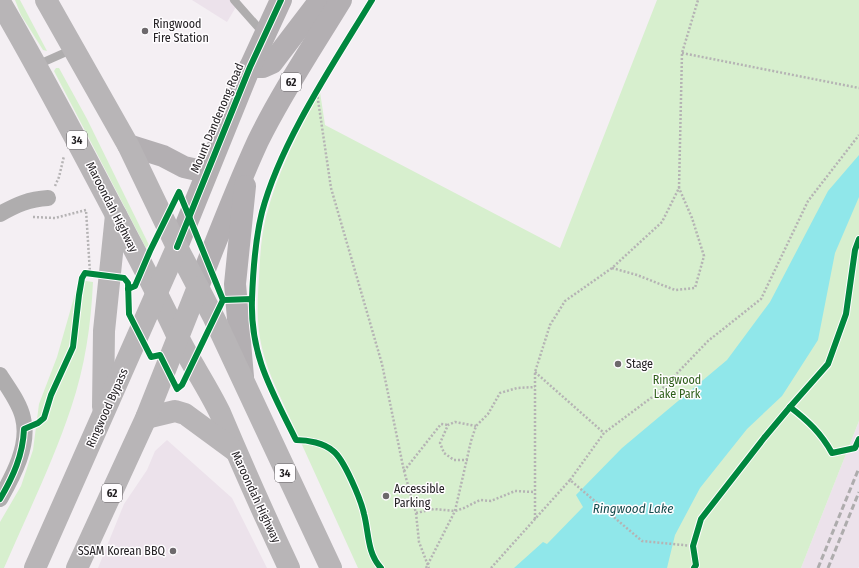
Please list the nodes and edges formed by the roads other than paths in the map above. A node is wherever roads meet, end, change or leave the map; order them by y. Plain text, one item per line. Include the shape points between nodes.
1 (46, 0) edge
2 (234, 0) edge
3 (281, 0) edge
4 (320, 0) edge
5 (341, 0) edge
6 (0, 2) edge
7 (264, 35) junction
8 (74, 49) junction
9 (37, 65) junction
10 (250, 67) junction
11 (128, 146) junction
12 (247, 167) junction
13 (206, 172) junction
14 (48, 198) road end
15 (0, 214) edge
16 (116, 215) junction
17 (177, 247) junction
18 (198, 287) junction
19 (157, 292) junction
20 (178, 337) junction
21 (0, 374) edge
22 (243, 377) junction
23 (103, 418) junction
24 (146, 418) junction
25 (234, 450) junction
26 (0, 499) edge
27 (35, 568) edge
28 (77, 568) edge
29 (289, 568) edge
30 (330, 568) edge

1 - 8 highway, 34
2 - 7 lane
3 - 7 main road, Mount Dandenong Road
4 - 10 main road via 272,64
5 - 12 main road, 62 via 270,120
6 - 9 highway, Maroondah Highway / 34
7 - 10 main road, Mount Dandenong Road
8 - 9 lane
8 - 11 highway, 34
9 - 16 highway, Maroondah Highway / 34
10 - 13 main road, Mount Dandenong Road
11 - 13 main road via 163,156 184,167
11 - 17 highway, 34
12 - 18 main road, 62
12 - 22 main road via 235,284
13 - 17 main road, Mount Dandenong Road
14 - 15 street via 16,204
16 - 19 highway, Maroondah Highway / 34
16 - 23 highway via 95,274 104,331
17 - 18 highway, 34
17 - 19 highway, Ringwood Bypass
18 - 20 highway, 62
18 - 22 highway, 34
19 - 20 highway, Maroondah Highway / 34
19 - 23 highway, Ringwood Bypass
20 - 24 highway, 62
20 - 25 highway, Maroondah Highway / 34 via 216,406
21 - 26 street via 20,411 24,429 23,443 14,472
22 - 30 highway, 34
23 - 27 highway, Ringwood Bypass
24 - 25 highway via 175,411 185,414
24 - 28 highway, 62
25 - 29 highway, Maroondah Highway / 34

